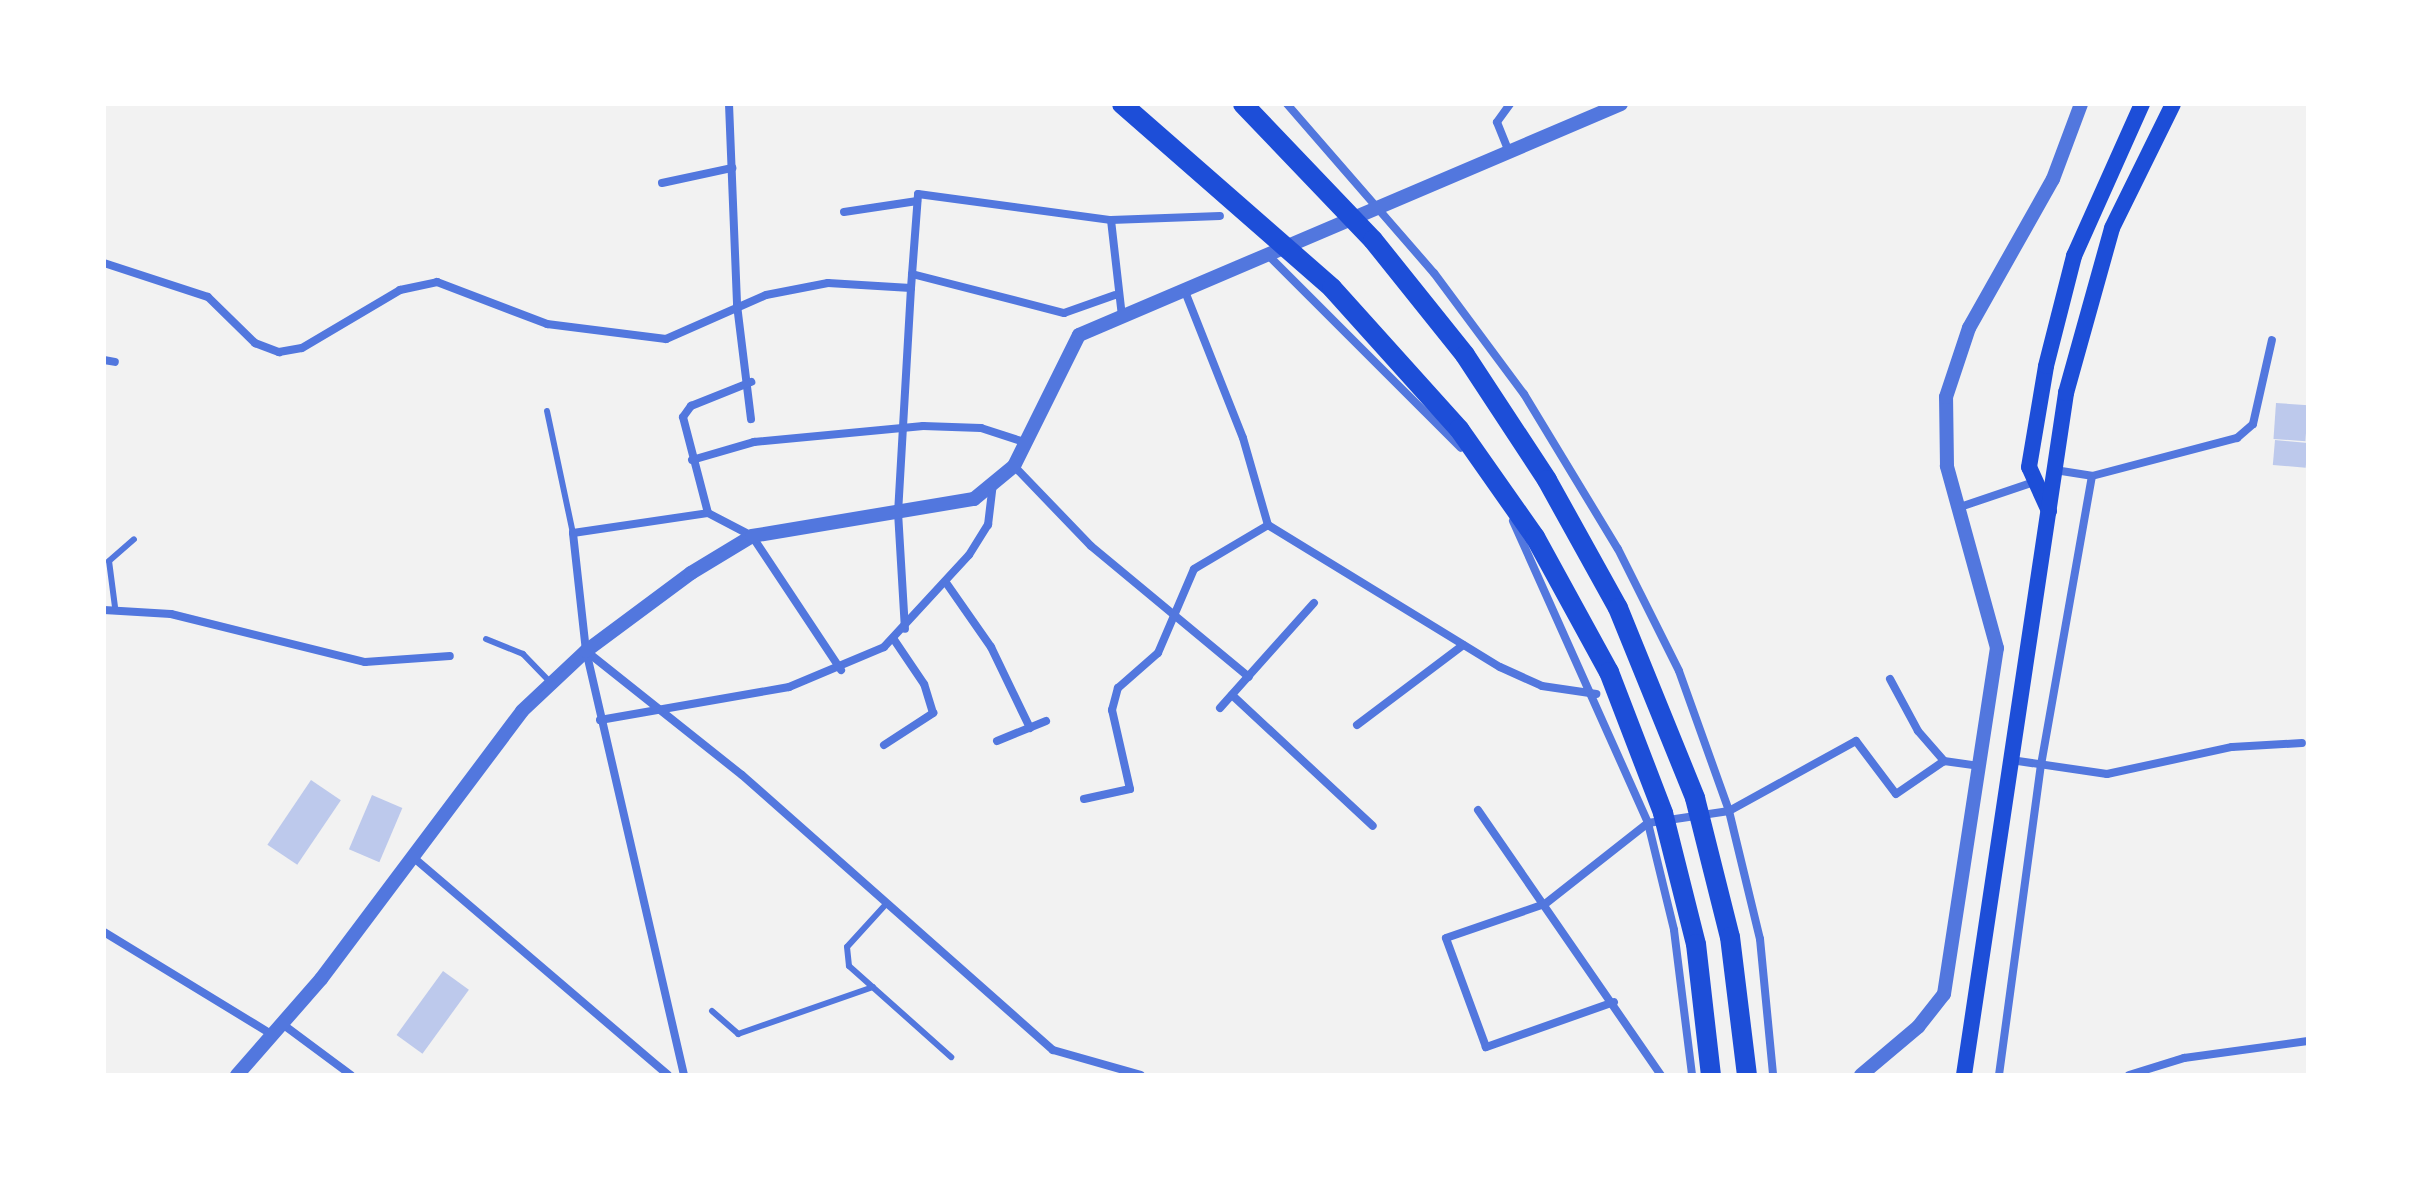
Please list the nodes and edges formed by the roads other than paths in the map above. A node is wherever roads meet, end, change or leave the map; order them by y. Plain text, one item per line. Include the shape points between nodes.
1 (729, 104) edge
2 (1122, 104) edge
3 (1243, 104) edge
4 (1287, 104) edge
5 (1510, 104) edge
6 (1621, 104) edge
7 (2081, 104) edge
8 (2142, 104) edge
9 (2173, 104) edge
10 (1510, 153) junction
11 (732, 168) junction
12 (662, 183) dead end
13 (917, 201) junction
14 (1381, 206) junction
15 (844, 212) dead end
16 (1220, 216) dead end
17 (1111, 220) junction
18 (1272, 245) junction
19 (104, 263) edge
20 (912, 274) junction
21 (911, 288) junction
22 (1184, 288) junction
23 (1115, 295) junction
24 (737, 305) junction
25 (1122, 316) junction
26 (2272, 340) dead end
27 (104, 360) edge
28 (115, 362) dead end
29 (751, 382) junction
30 (547, 411) dead end
31 (751, 419) dead end
32 (900, 432) junction
33 (1024, 442) junction
34 (692, 460) junction
35 (1014, 466) junction
36 (2055, 470) junction
37 (2092, 476) junction
38 (2034, 482) junction
39 (993, 483) junction
40 (1960, 507) junction
41 (2049, 511) junction
42 (898, 512) junction
43 (708, 513) junction
44 (1268, 525) junction
45 (573, 533) junction
46 (752, 536) junction
47 (134, 539) dead end
48 (947, 584) junction
49 (1314, 603) dead end
50 (115, 607) junction
51 (104, 610) edge
52 (1174, 612) junction
53 (905, 629) junction
54 (893, 638) junction
55 (486, 639) dead end
56 (1463, 645) junction
57 (586, 651) junction
58 (450, 656) dead end
59 (841, 670) junction
60 (1249, 677) junction
61 (1890, 679) dead end
62 (551, 683) junction
63 (1596, 694) junction
64 (1232, 695) junction
65 (656, 708) junction
66 (1220, 708) dead end
67 (600, 720) junction
68 (1046, 721) dead end
69 (1357, 725) dead end
70 (1030, 728) junction
71 (997, 741) dead end
72 (2302, 743) dead end
73 (884, 745) dead end
74 (2009, 760) junction
75 (1944, 761) junction
76 (2041, 765) junction
77 (1979, 766) junction
78 (1084, 799) dead end
79 (1478, 810) dead end
80 (1729, 811) junction
81 (1648, 823) junction
82 (1373, 826) dead end
83 (414, 858) junction
84 (887, 903) junction
85 (1545, 904) junction
86 (104, 932) edge
87 (873, 987) junction
88 (1614, 1002) junction
89 (712, 1011) dead end
90 (276, 1028) junction
91 (2308, 1041) edge
92 (951, 1057) dead end
93 (237, 1075) edge
94 (351, 1075) edge
95 (668, 1075) edge
96 (684, 1075) edge
97 (1141, 1075) edge
98 (1661, 1075) edge
99 (1692, 1075) edge
100 (1711, 1075) edge
101 (1747, 1075) edge
102 (1773, 1075) edge
103 (1861, 1075) edge
104 (1964, 1075) edge
105 (1999, 1075) edge
106 (2129, 1075) edge

1 - 11 street
2 - 18 highway
3 - 101 highway via 1324,185 1473,367 1547,480 1640,654 1677,742 1718,882
4 - 14 street
5 - 10 street via 1497,122
6 - 10 street
7 - 40 street via 2053,179 1969,328 1946,397 1947,466
8 - 38 main road via 2074,256 2040,404 2029,467
9 - 36 main road via 2133,176 2094,284
10 - 14 street
11 - 12 street
11 - 24 street
13 - 15 street
13 - 17 street via 918,194 971,199
13 - 20 street
14 - 18 street
14 - 80 street via 1524,394 1618,549 1679,671
16 - 17 street
17 - 23 street
18 - 22 street
18 - 63 street via 1479,467 1512,518
18 - 100 highway via 1459,429 1568,592 1629,717 1668,829 1696,944
19 - 24 street via 208,297 255,343 279,352 302,348 400,290 437,282 547,324 666,339
20 - 21 street
20 - 23 street via 1064,313
21 - 24 street via 828,283
21 - 32 street
22 - 25 street
22 - 44 street via 1243,438
23 - 25 street
24 - 29 street
25 - 33 street via 1079,335
26 - 37 street via 2253,424 2237,438
27 - 28 street
29 - 31 street
29 - 34 street via 691,406 683,417
30 - 45 lane
32 - 33 street via 981,428
32 - 34 street via 754,442
32 - 42 street
33 - 35 street
34 - 43 street
35 - 39 street
35 - 52 street via 1091,546
36 - 37 street
36 - 41 main road
37 - 76 street
38 - 40 street
38 - 41 main road
39 - 42 street via 974,499
39 - 48 street via 988,525
40 - 77 street via 1997,648
41 - 74 main road
42 - 46 street
42 - 53 street
43 - 45 street
43 - 46 street
44 - 52 street via 1194,569
44 - 56 street
45 - 57 street
46 - 57 street
46 - 59 street
47 - 50 lane via 109,561
48 - 53 street
48 - 70 street via 991,647
49 - 60 street
50 - 51 street
50 - 58 street via 365,662
52 - 60 street
52 - 78 street via 1158,653 1118,688 1112,710 1130,789
53 - 54 street
54 - 59 street
54 - 73 street via 924,684 933,713
55 - 62 lane via 523,654
56 - 63 street via 1542,686
56 - 69 street
57 - 62 street
57 - 65 street
57 - 67 street
59 - 65 street via 789,687
60 - 64 street
61 - 75 street via 1918,731
62 - 83 street via 493,746
63 - 81 street
64 - 66 street
64 - 82 street
65 - 67 street
65 - 84 street
67 - 96 street
68 - 70 street
70 - 71 street
72 - 76 street via 2232,747 2107,774
74 - 76 street
74 - 104 main road
75 - 77 street
75 - 80 street via 1896,794 1856,741
76 - 105 street
77 - 103 street via 1944,994
79 - 85 street
80 - 81 street
80 - 102 street via 1760,939
81 - 85 street
81 - 99 street via 1674,930
83 - 90 street
83 - 95 street
84 - 87 lane via 845,953
84 - 97 street via 1053,1050
85 - 88 street
85 - 88 street via 1446,938 1486,1047
86 - 90 street
87 - 89 lane via 738,1034
87 - 92 lane
88 - 98 street
90 - 93 street
90 - 94 street
91 - 106 street via 2184,1058

